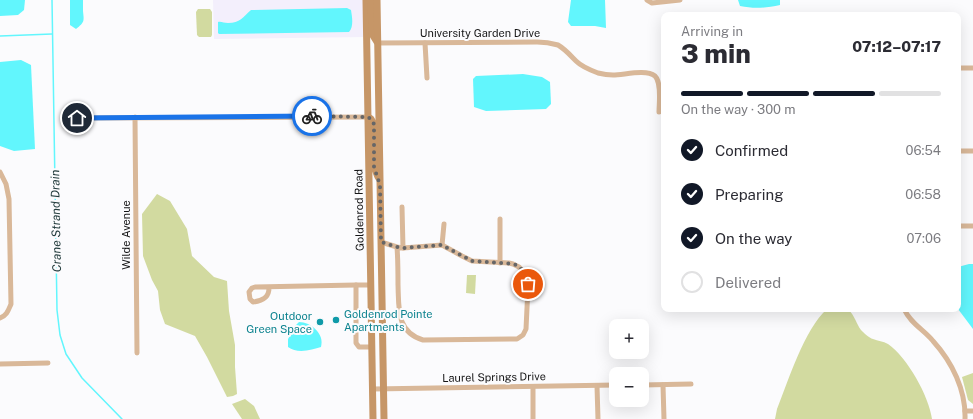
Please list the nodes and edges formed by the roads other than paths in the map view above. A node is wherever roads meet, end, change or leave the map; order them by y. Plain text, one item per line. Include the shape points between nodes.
1 (366, 0) edge
2 (371, 0) edge
3 (377, 0) edge
4 (647, 0) edge
5 (680, 0) edge
6 (378, 43) junction
7 (425, 43) junction
8 (961, 68) edge
9 (973, 68) edge
10 (427, 78) dead end
11 (660, 112) dead end
12 (135, 117) junction
13 (368, 117) junction
14 (77, 118) dead end
15 (961, 151) edge
16 (973, 151) edge
17 (0, 172) edge
18 (369, 176) junction
19 (380, 185) junction
20 (402, 207) dead end
21 (500, 219) dead end
22 (444, 224) dead end
23 (961, 226) edge
24 (973, 226) edge
25 (381, 242) junction
26 (442, 245) junction
27 (400, 247) junction
28 (500, 263) junction
29 (371, 285) junction
30 (356, 286) junction
31 (269, 288) dead end
32 (906, 312) edge
33 (0, 318) edge
34 (372, 347) junction
35 (137, 353) dead end
36 (48, 363) dead end
37 (0, 364) edge
38 (691, 384) dead end
39 (609, 385) edge
40 (649, 385) edge
41 (663, 385) junction
42 (533, 386) junction
43 (597, 386) junction
44 (383, 388) junction
45 (373, 389) junction
46 (973, 410) edge
47 (965, 411) junction
48 (374, 419) edge
49 (384, 419) edge
50 (533, 419) edge
51 (598, 419) edge
52 (664, 419) edge
53 (965, 419) edge

1 - 13 main road, Goldenrod Road
2 - 6 main road via 372,34
3 - 6 main road, Goldenrod Road
4 - 5 street via 652,3
6 - 7 street, University Garden Drive
6 - 19 main road, Goldenrod Road
7 - 10 street
7 - 11 street, University Garden Drive via 554,44 587,69 599,73 647,73 654,76 659,86
8 - 9 street
12 - 13 street
12 - 14 street
12 - 35 street, Wilde Avenue
13 - 18 main road, Goldenrod Road
13 - 19 main road via 374,124 374,167
15 - 16 street
17 - 33 street via 9,199 10,304 5,316
18 - 25 main road via 374,190 374,234
18 - 29 main road, Goldenrod Road
19 - 25 main road, Goldenrod Road
20 - 27 street
21 - 28 street
22 - 26 street
23 - 24 street
25 - 27 street
25 - 44 main road, Goldenrod Road
26 - 27 street
26 - 28 street via 472,261
27 - 28 street via 400,317 407,330 423,340 517,339 523,335 526,329 527,278 516,265
29 - 30 street
29 - 34 main road, Goldenrod Road
30 - 31 street
30 - 34 street via 356,343 359,347
32 - 47 street via 913,324 932,340 945,356 956,374
34 - 45 main road, Goldenrod Road
36 - 37 street
38 - 41 street
39 - 43 street, Laurel Springs Drive
40 - 41 street
41 - 52 street
42 - 43 street, Laurel Springs Drive
42 - 44 street, Laurel Springs Drive
42 - 50 street
43 - 51 street
44 - 45 street, Laurel Springs Drive
44 - 49 main road, Goldenrod Road
45 - 48 main road, Goldenrod Road
46 - 47 street
47 - 53 street

